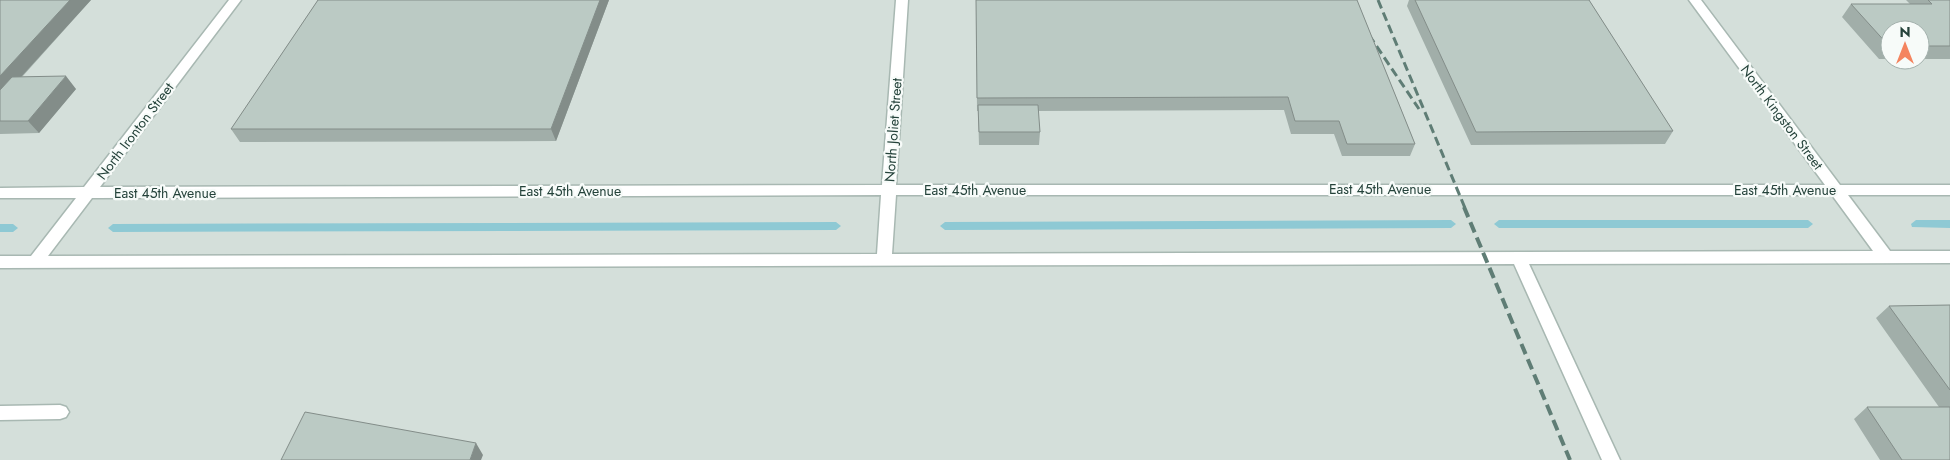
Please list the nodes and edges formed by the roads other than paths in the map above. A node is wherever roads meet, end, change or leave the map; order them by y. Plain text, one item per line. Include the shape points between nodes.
1 (235, 0) edge
2 (902, 0) edge
3 (1695, 0) edge
4 (888, 190) junction
5 (1837, 190) junction
6 (1950, 190) edge
7 (0, 193) edge
8 (87, 193) junction
9 (1886, 257) junction
10 (1950, 257) edge
11 (1519, 258) junction
12 (884, 260) junction
13 (0, 262) edge
14 (35, 262) junction
15 (60, 412) dead end
16 (0, 413) edge
17 (1611, 460) edge

1 - 8 street, North Ironton Street
2 - 4 street, North Joliet Street
3 - 5 street, North Kingston Street
4 - 5 street, East 45th Avenue
4 - 8 street, East 45th Avenue
4 - 12 street, North Joliet Street
5 - 6 street, East 45th Avenue
5 - 9 street, North Kingston Street
7 - 8 street, East 45th Avenue
8 - 14 street, North Ironton Street
9 - 10 street
9 - 11 street
11 - 12 street
11 - 17 street
12 - 14 street
13 - 14 street
15 - 16 street

